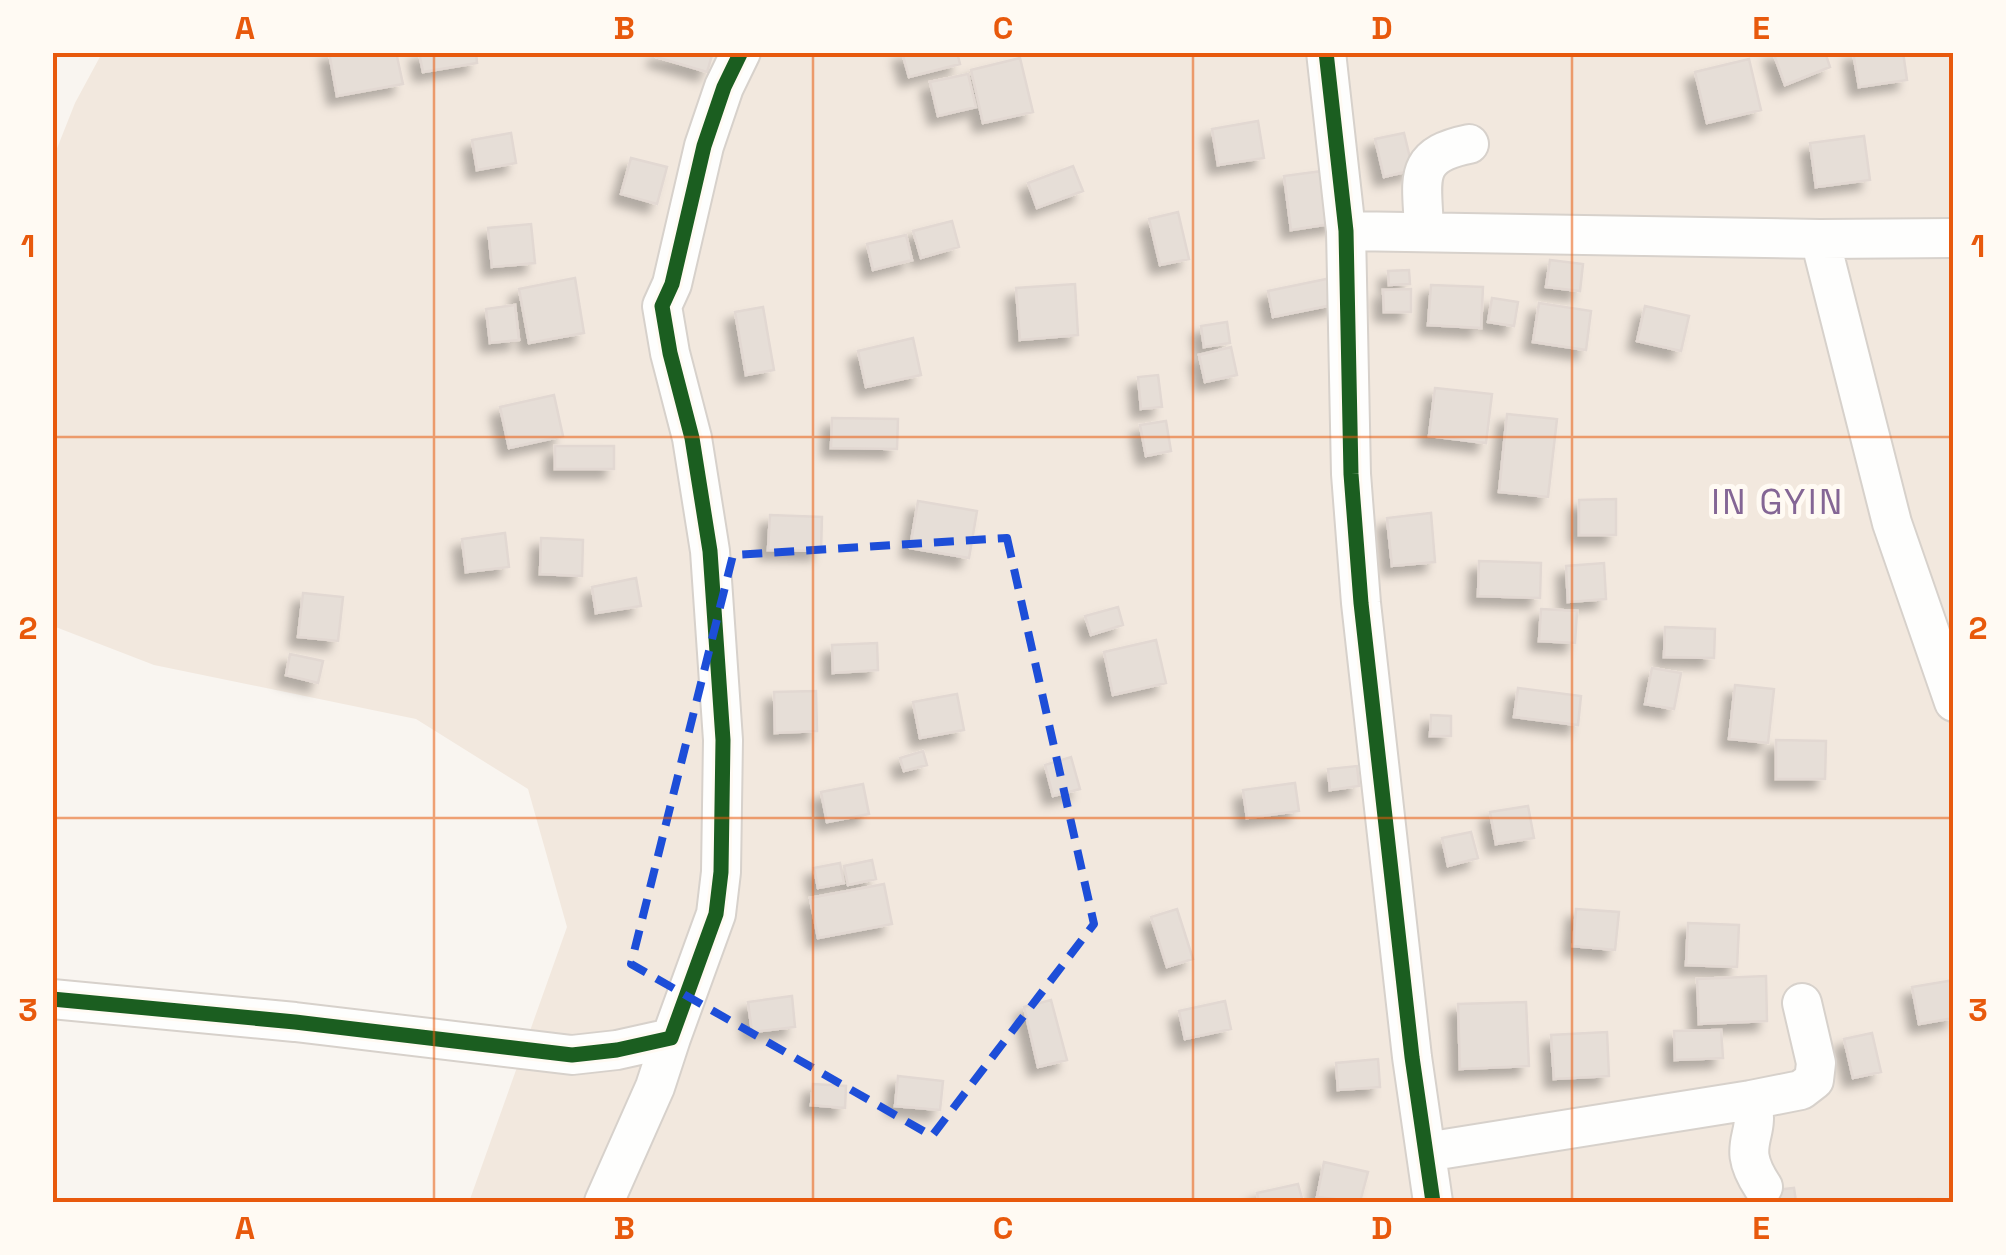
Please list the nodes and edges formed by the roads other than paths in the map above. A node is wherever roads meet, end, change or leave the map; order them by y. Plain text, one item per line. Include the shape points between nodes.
1 (741, 52) edge
2 (1326, 52) edge
3 (1469, 144) dead end
4 (1346, 231) junction
5 (1424, 232) junction
6 (1954, 238) edge
7 (1820, 239) junction
8 (1954, 702) edge
9 (52, 999) edge
10 (1802, 1003) dead end
11 (671, 1038) junction
12 (1751, 1100) junction
13 (1426, 1152) junction
14 (1762, 1187) dead end
15 (604, 1202) edge
16 (1433, 1202) edge

1 - 11 street via 704,146 662,306 710,551 723,740 716,914
2 - 4 street
3 - 5 street via 1428,160
4 - 5 street
4 - 13 street via 1360,603
5 - 7 street
6 - 7 street
7 - 8 street via 1892,523
9 - 11 street via 572,1054
10 - 12 street via 1814,1080 1801,1090
11 - 15 street
12 - 13 street
12 - 14 street via 1757,1120 1746,1151
13 - 16 street

